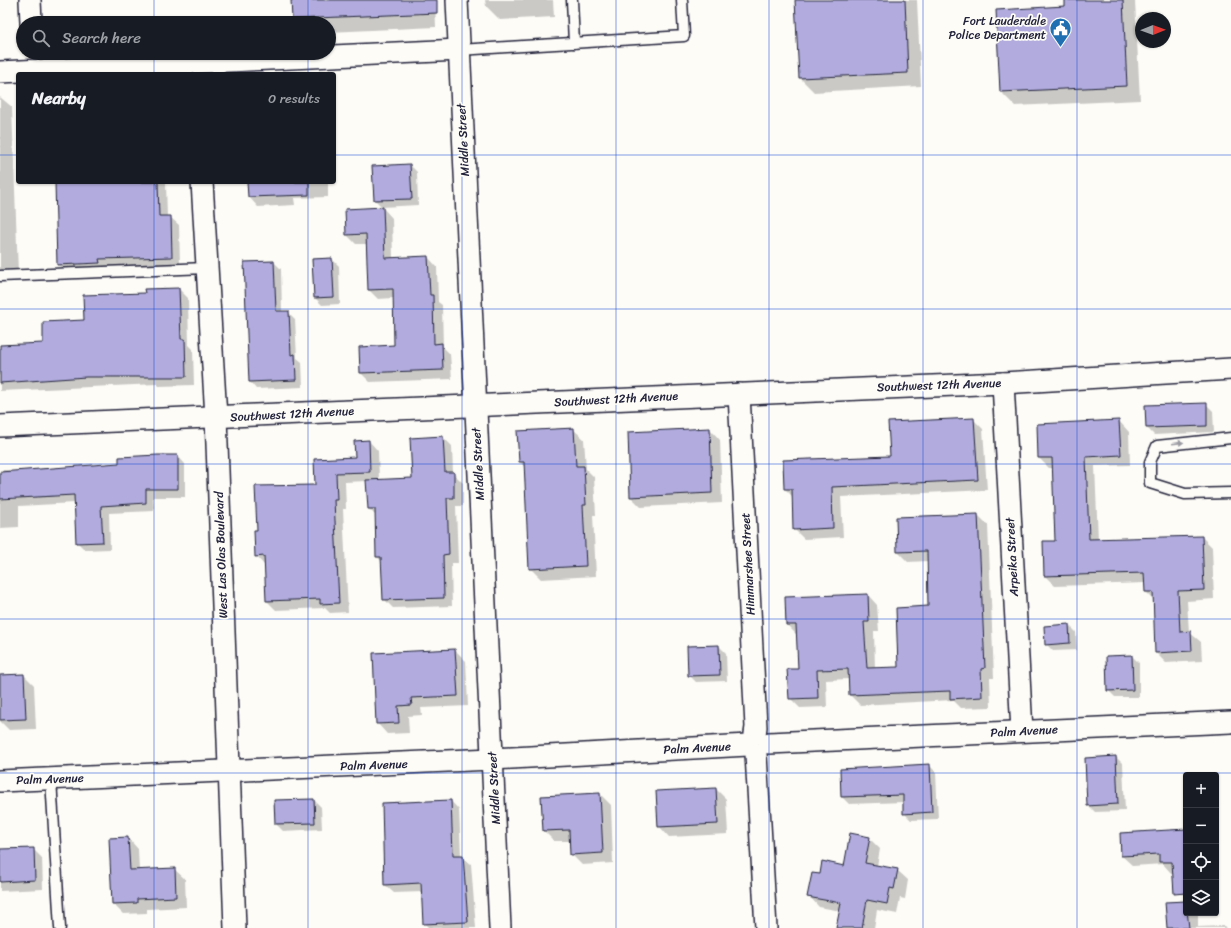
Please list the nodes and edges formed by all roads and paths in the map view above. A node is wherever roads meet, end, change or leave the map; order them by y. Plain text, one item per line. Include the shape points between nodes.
1 (30, 0) edge
2 (457, 0) edge
3 (572, 0) edge
4 (682, 0) edge
5 (31, 16) edge
6 (574, 43) junction
7 (459, 50) junction
8 (336, 59) edge
9 (321, 60) edge
10 (33, 62) edge
11 (196, 69) edge
12 (0, 72) edge
13 (202, 184) edge
14 (208, 268) junction
15 (0, 276) edge
16 (1231, 369) edge
17 (1003, 382) junction
18 (739, 394) junction
19 (475, 405) junction
20 (216, 417) junction
21 (0, 426) edge
22 (1231, 438) edge
23 (1231, 493) edge
24 (1231, 722) edge
25 (1022, 731) junction
26 (757, 744) junction
27 (492, 759) junction
28 (228, 771) junction
29 (51, 780) junction
30 (0, 781) edge
31 (60, 928) edge
32 (235, 928) edge
33 (500, 928) edge
34 (766, 928) edge

1 - 5 street
2 - 7 street, Middle Street
3 - 6 lane
4 - 6 lane via 684,36
6 - 7 lane
7 - 8 street
7 - 19 street, Middle Street
9 - 11 street
10 - 11 street
10 - 12 street
13 - 14 street, West Las Olas Boulevard
14 - 15 lane
14 - 20 street, West Las Olas Boulevard
16 - 17 street, Southwest 12th Avenue
17 - 18 street, Southwest 12th Avenue
17 - 25 street, Arpeika Street
18 - 19 street, Southwest 12th Avenue
18 - 26 street, Himmarshee Street
19 - 20 street, Southwest 12th Avenue
19 - 27 street, Middle Street
20 - 21 street, Southwest 12th Avenue
20 - 28 street, West Las Olas Boulevard
23 -> 22 lane via 1185,494 1150,483 1150,462 1157,446
24 - 25 street, Palm Avenue
25 - 26 street, Palm Avenue
26 - 27 street, Palm Avenue
26 - 34 street, Himmarshee Street
27 - 28 street, Palm Avenue
27 - 33 street, Middle Street
28 - 29 street, Palm Avenue
28 - 32 street, West Las Olas Boulevard
29 - 30 street, Palm Avenue
29 - 31 lane

